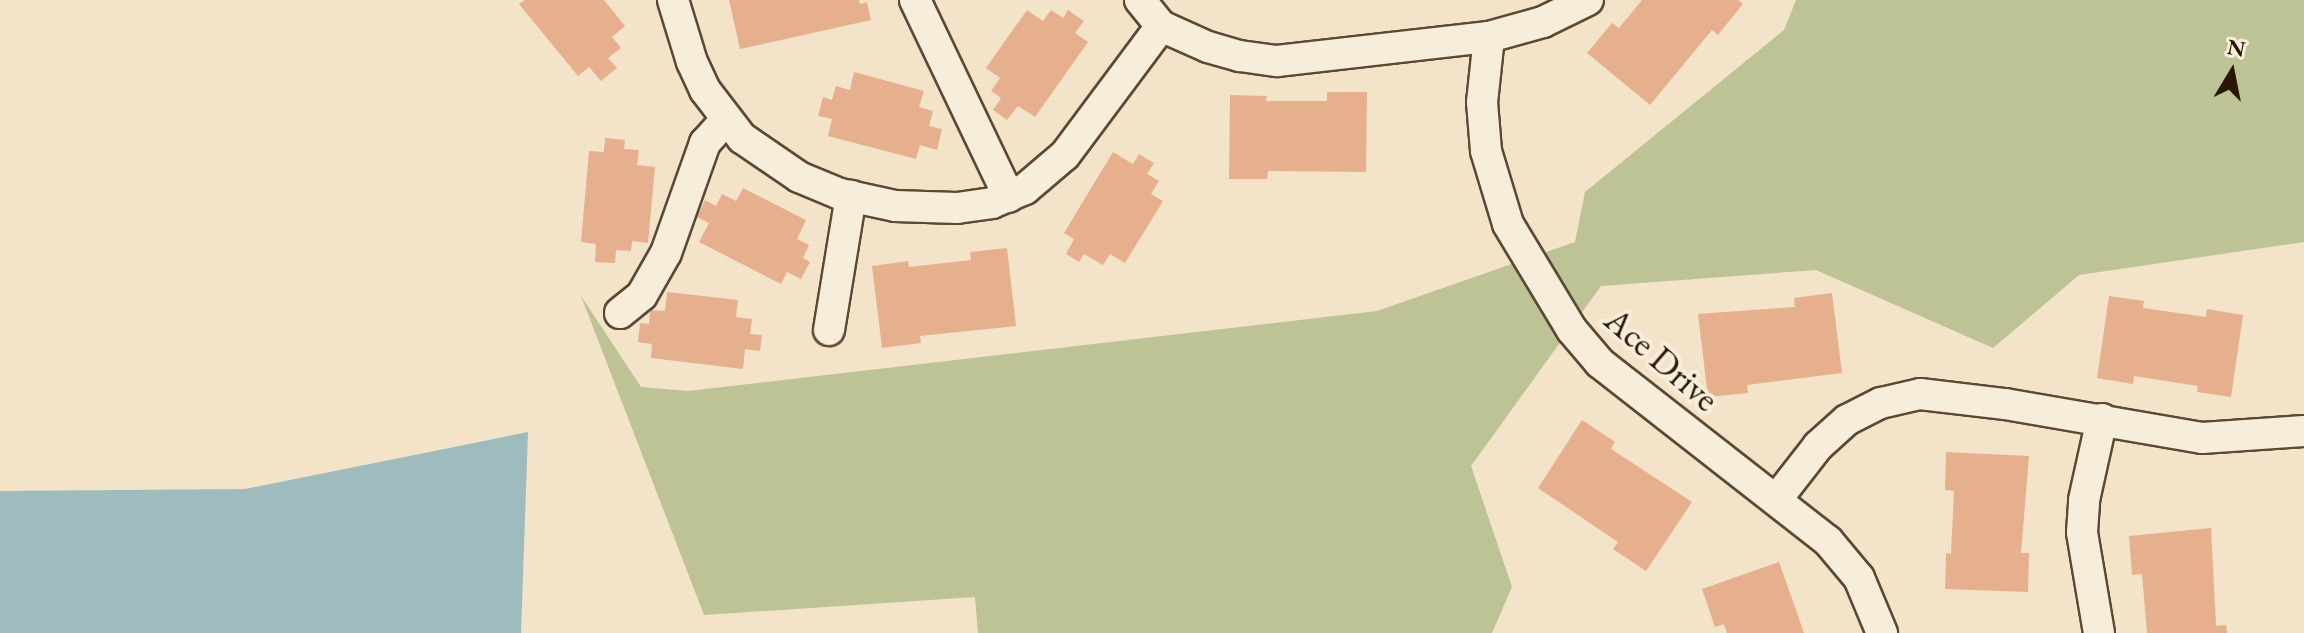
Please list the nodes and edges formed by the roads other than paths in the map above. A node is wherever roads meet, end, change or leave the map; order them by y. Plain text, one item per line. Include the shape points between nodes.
1 (673, 0) edge
2 (915, 0) edge
3 (1140, 0) edge
4 (1588, 0) edge
5 (1161, 26) junction
6 (1489, 37) junction
7 (726, 120) junction
8 (851, 196) junction
9 (1009, 197) junction
10 (620, 313) dead end
11 (829, 330) dead end
12 (2102, 419) junction
13 (2304, 431) edge
14 (1776, 500) junction
15 (1882, 633) edge
16 (2099, 633) edge

1 - 7 street via 692,62
2 - 9 street
3 - 5 street
4 - 6 street via 1543,22
5 - 6 street via 1219,50 1277,61
5 - 9 street via 1065,155
6 - 14 street, Ace Drive via 1482,102 1486,151 1508,224 1522,251 1572,330 1600,363
7 - 8 street via 769,160
7 - 10 street via 705,143 660,263 642,295
8 - 9 street via 895,206 957,208
8 - 11 street
12 - 13 street via 2202,438
12 - 14 street via 1941,395 1900,398 1864,410 1832,432
12 - 16 street via 2082,532
14 - 15 street, Ace Drive via 1846,560

